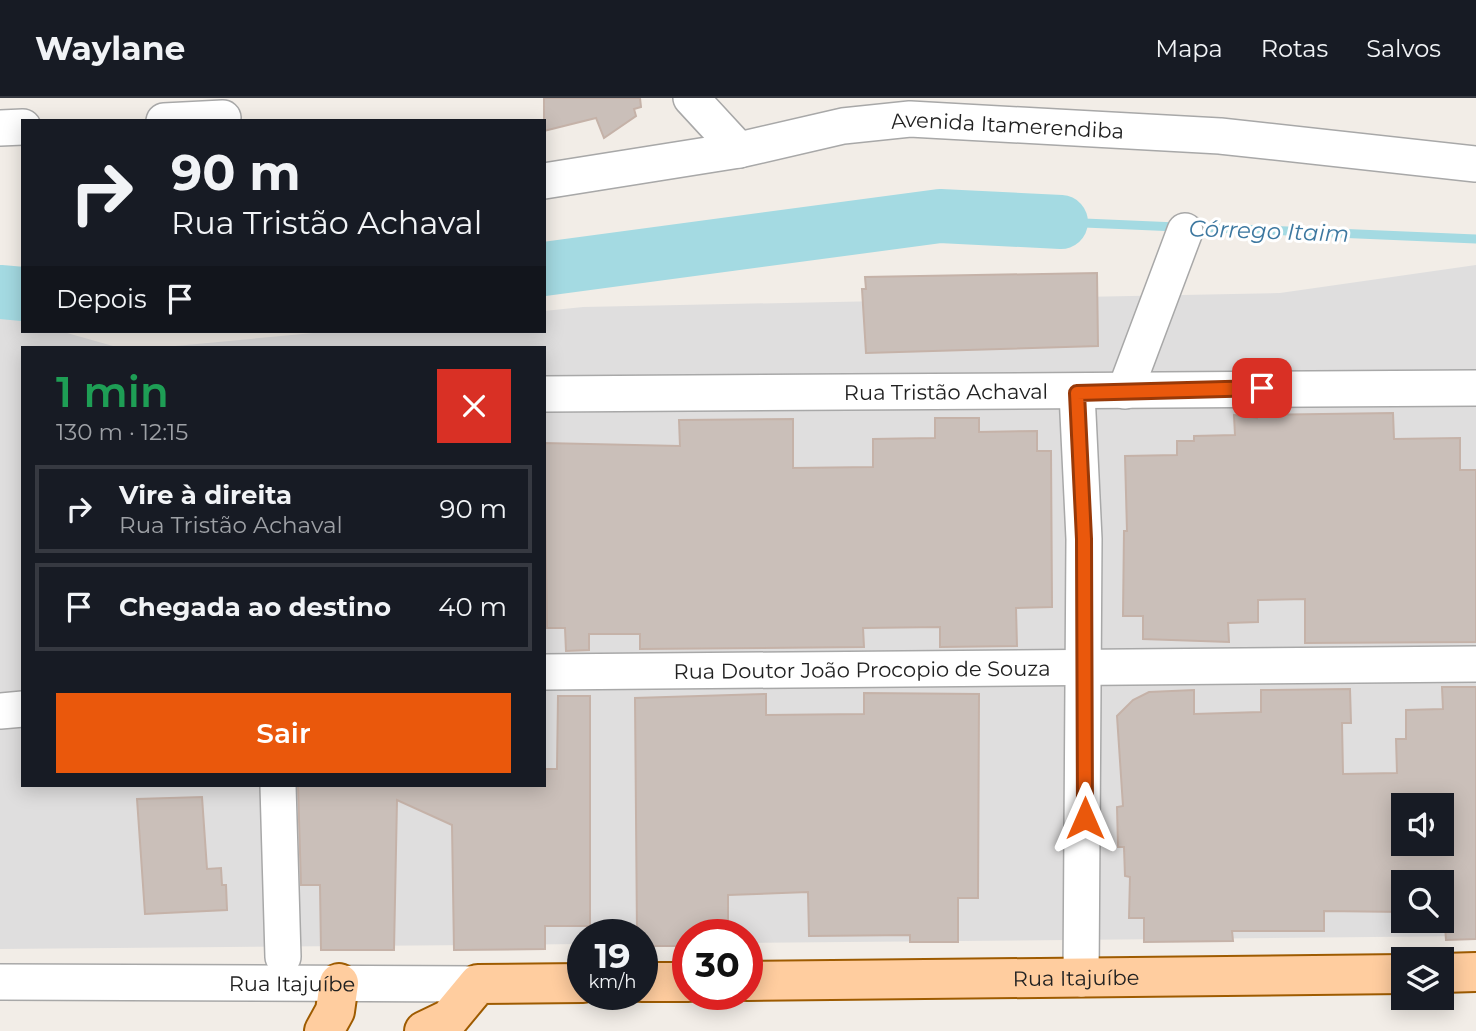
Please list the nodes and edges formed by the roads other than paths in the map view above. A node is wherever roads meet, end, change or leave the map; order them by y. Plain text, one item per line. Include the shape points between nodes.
1 (691, 98) edge
2 (223, 112) edge
3 (177, 119) edge
4 (21, 127) edge
5 (0, 128) edge
6 (739, 150) junction
7 (1476, 164) edge
8 (546, 181) edge
9 (1185, 231) dead end
10 (1476, 388) edge
11 (1125, 391) junction
12 (1077, 393) junction
13 (546, 394) edge
14 (1476, 664) edge
15 (1084, 667) junction
16 (546, 672) edge
17 (21, 709) edge
18 (0, 711) edge
19 (278, 787) edge
20 (283, 957) dead end
21 (1476, 972) edge
22 (1454, 973) edge
23 (1391, 974) edge
24 (1081, 979) junction
25 (763, 981) edge
26 (0, 982) edge
27 (339, 982) junction
28 (567, 983) edge
29 (478, 984) junction
30 (324, 1031) edge
31 (424, 1031) edge

1 - 6 street
2 - 3 street
4 - 5 street
6 - 7 street, Avenida Itamerendiba via 843,126 910,119 1220,136
6 - 8 street, Avenida Itamerendiba
9 - 11 street
10 - 11 street, Rua Tristão Achaval
11 - 12 street, Rua Tristão Achaval
12 - 13 street, Rua Tristão Achaval
12 - 15 street
14 - 15 street, Rua Doutor João Procopio de Souza
15 - 16 street, Rua Doutor João Procopio de Souza
15 - 24 street
17 - 18 street
19 - 20 street
21 - 22 main road
23 - 24 main road, Rua Itajuíbe
24 - 25 main road, Rua Itajuíbe
26 - 27 street, Rua Itajuíbe
27 - 29 street, Rua Itajuíbe
27 - 30 main road via 335,1011
28 - 29 main road, Rua Itajuíbe
29 - 31 main road via 449,1019

